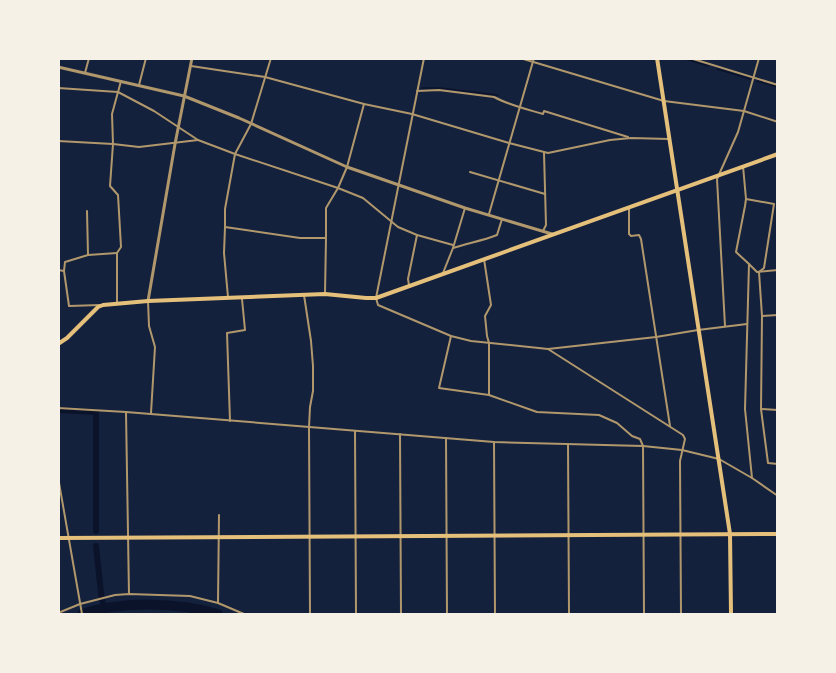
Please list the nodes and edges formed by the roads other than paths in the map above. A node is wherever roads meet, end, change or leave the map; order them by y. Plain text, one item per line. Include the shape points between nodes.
1 (89, 58) edge
2 (146, 58) edge
3 (192, 58) edge
4 (271, 58) edge
5 (424, 58) edge
6 (520, 58) edge
7 (657, 58) edge
8 (690, 58) edge
9 (759, 58) edge
10 (533, 60) edge
11 (191, 66) junction
12 (58, 67) edge
13 (85, 73) junction
14 (266, 76) junction
15 (754, 77) junction
16 (121, 81) junction
17 (777, 84) edge
18 (139, 86) junction
19 (58, 88) edge
20 (417, 91) junction
21 (118, 92) junction
22 (184, 96) junction
23 (664, 101) junction
24 (364, 104) junction
25 (519, 107) junction
26 (744, 111) junction
27 (412, 114) junction
28 (777, 122) edge
29 (251, 124) junction
30 (178, 127) junction
31 (631, 138) junction
32 (669, 139) junction
33 (198, 140) junction
34 (58, 141) edge
35 (509, 143) junction
36 (112, 144) junction
37 (175, 144) junction
38 (544, 152) junction
39 (235, 154) junction
40 (777, 154) edge
41 (743, 166) junction
42 (347, 167) junction
43 (470, 172) dead end
44 (719, 174) junction
45 (499, 180) junction
46 (399, 186) junction
47 (338, 188) junction
48 (677, 190) junction
49 (545, 194) junction
50 (746, 199) junction
51 (629, 206) junction
52 (465, 208) junction
53 (87, 211) dead end
54 (489, 214) junction
55 (502, 219) junction
56 (392, 222) junction
57 (225, 227) junction
58 (543, 231) junction
59 (552, 234) junction
60 (417, 235) junction
61 (326, 238) junction
62 (453, 246) junction
63 (117, 254) junction
64 (88, 255) junction
65 (484, 259) junction
66 (749, 264) junction
67 (58, 270) edge
68 (777, 270) edge
69 (64, 271) junction
70 (759, 272) junction
71 (443, 273) junction
72 (409, 286) junction
73 (325, 294) junction
74 (304, 295) junction
75 (228, 297) junction
76 (242, 297) junction
77 (376, 298) junction
78 (148, 301) junction
79 (117, 303) junction
80 (103, 305) junction
81 (777, 315) edge
82 (762, 316) junction
83 (747, 324) junction
84 (725, 327) junction
85 (698, 330) junction
86 (450, 336) junction
87 (656, 337) junction
88 (489, 343) junction
89 (58, 344) edge
90 (548, 349) junction
91 (489, 395) junction
92 (58, 408) edge
93 (762, 409) junction
94 (777, 410) edge
95 (126, 412) junction
96 (152, 413) junction
97 (230, 421) junction
98 (670, 426) junction
99 (309, 427) junction
100 (355, 431) junction
101 (400, 434) junction
102 (446, 438) junction
103 (494, 442) junction
104 (568, 444) junction
105 (643, 446) junction
106 (682, 450) junction
107 (719, 459) junction
108 (777, 464) edge
109 (58, 477) edge
110 (752, 478) junction
111 (777, 496) edge
112 (219, 515) dead end
113 (730, 534) junction
114 (777, 534) edge
115 (569, 535) junction
116 (643, 535) junction
117 (680, 535) junction
118 (310, 536) junction
119 (356, 536) junction
120 (400, 536) junction
121 (446, 536) junction
122 (494, 536) junction
123 (128, 537) junction
124 (58, 538) edge
125 (68, 538) junction
126 (220, 538) junction
127 (129, 594) junction
128 (218, 603) junction
129 (80, 605) junction
130 (58, 613) edge
131 (82, 615) edge
132 (243, 615) edge
133 (310, 615) edge
134 (356, 615) edge
135 (401, 615) edge
136 (447, 615) edge
137 (495, 615) edge
138 (569, 615) edge
139 (644, 615) edge
140 (681, 615) edge
141 (731, 615) edge

1 - 13 street
2 - 18 street
3 - 11 street
4 - 14 street
5 - 20 street
6 - 10 street
7 - 23 main road
8 - 15 street
9 - 15 street
10 - 23 street
10 - 25 street
11 - 14 street
11 - 22 street
12 - 13 street
13 - 16 street
14 - 24 street
14 - 29 street
15 - 17 street
15 - 26 street
16 - 18 street
16 - 21 street
18 - 22 street
19 - 21 street
20 - 25 street via 494,97
20 - 27 street
21 - 30 street
21 - 36 street via 112,114
22 - 29 street
22 - 30 street
23 - 26 street
23 - 32 main road
24 - 27 street
24 - 42 street
25 - 31 street
25 - 35 street
26 - 28 street
26 - 44 street
27 - 35 street
27 - 46 street
29 - 39 street
29 - 42 street
30 - 33 street
30 - 37 street
31 - 32 street
31 - 38 street
32 - 48 main road
33 - 37 street
33 - 39 street
34 - 36 street
35 - 38 street
35 - 45 street
36 - 37 street
36 - 63 street via 110,186 118,195 122,247
37 - 78 street
38 - 49 street
39 - 47 street
39 - 57 street
40 - 41 main road
41 - 44 main road
41 - 50 street
42 - 46 street
42 - 47 street
43 - 45 street
44 - 48 main road
44 - 84 street
45 - 49 street
45 - 54 street
46 - 52 street
46 - 56 street
47 - 56 street via 363,198
47 - 61 street via 326,208
48 - 51 main road
48 - 85 main road
49 - 58 street
50 - 66 street via 736,252
50 - 70 street via 774,204 764,268
51 - 59 main road
51 - 87 street via 629,234 641,238
52 - 54 street
52 - 62 street
53 - 64 street
54 - 55 street
55 - 58 street
55 - 62 street via 496,235
56 - 60 street
56 - 77 street
57 - 61 street
57 - 75 street
58 - 59 street
59 - 65 main road
60 - 62 street
60 - 72 street
61 - 73 street
62 - 71 street
63 - 64 street
63 - 79 street
64 - 69 street via 65,262
65 - 71 main road
65 - 88 street via 491,305 485,316
66 - 70 street
66 - 83 street
67 - 69 street
68 - 70 street
69 - 80 street via 69,306
70 - 82 street
71 - 72 main road
72 - 77 main road
73 - 74 main road
73 - 77 main road
74 - 76 main road
74 - 99 street via 313,366
75 - 76 main road
75 - 78 main road
76 - 97 street via 245,330 227,333
77 - 86 street via 378,305
78 - 79 main road
78 - 96 street via 155,347
79 - 80 main road
80 - 89 main road
81 - 82 street
82 - 93 street
83 - 84 street
83 - 110 street via 745,409
84 - 85 street
85 - 87 street
85 - 107 main road
86 - 88 street
86 - 91 street via 440,388
87 - 90 street
87 - 98 street
88 - 90 street
88 - 91 street
90 - 98 street
91 - 105 street via 537,412 599,415 640,439
92 - 95 street
93 - 94 street
93 - 108 street via 768,463
95 - 96 street
95 - 123 street
96 - 97 street
97 - 99 street
98 - 106 street via 685,439
99 - 100 street
99 - 118 street
100 - 101 street
100 - 119 street
101 - 102 street
101 - 120 street
102 - 103 street
102 - 121 street
103 - 104 street
103 - 122 street
104 - 105 street
104 - 115 street
105 - 106 street
105 - 116 street
106 - 107 street
106 - 117 street
107 - 110 street
107 - 113 main road
109 - 125 street
110 - 111 street
112 - 126 street
113 - 114 main road
113 - 117 main road
113 - 141 main road
115 - 116 main road
115 - 122 main road
115 - 138 street
116 - 117 main road
116 - 139 street
117 - 140 street
118 - 119 main road
118 - 126 main road
118 - 133 street
119 - 120 main road
119 - 134 street
120 - 121 main road
120 - 135 street
121 - 122 main road
121 - 136 street
122 - 137 street
123 - 125 main road
123 - 126 main road
123 - 127 street
124 - 125 main road
125 - 129 street
126 - 128 street
127 - 128 street via 190,596
127 - 129 street
128 - 132 street
129 - 130 street
129 - 131 street

